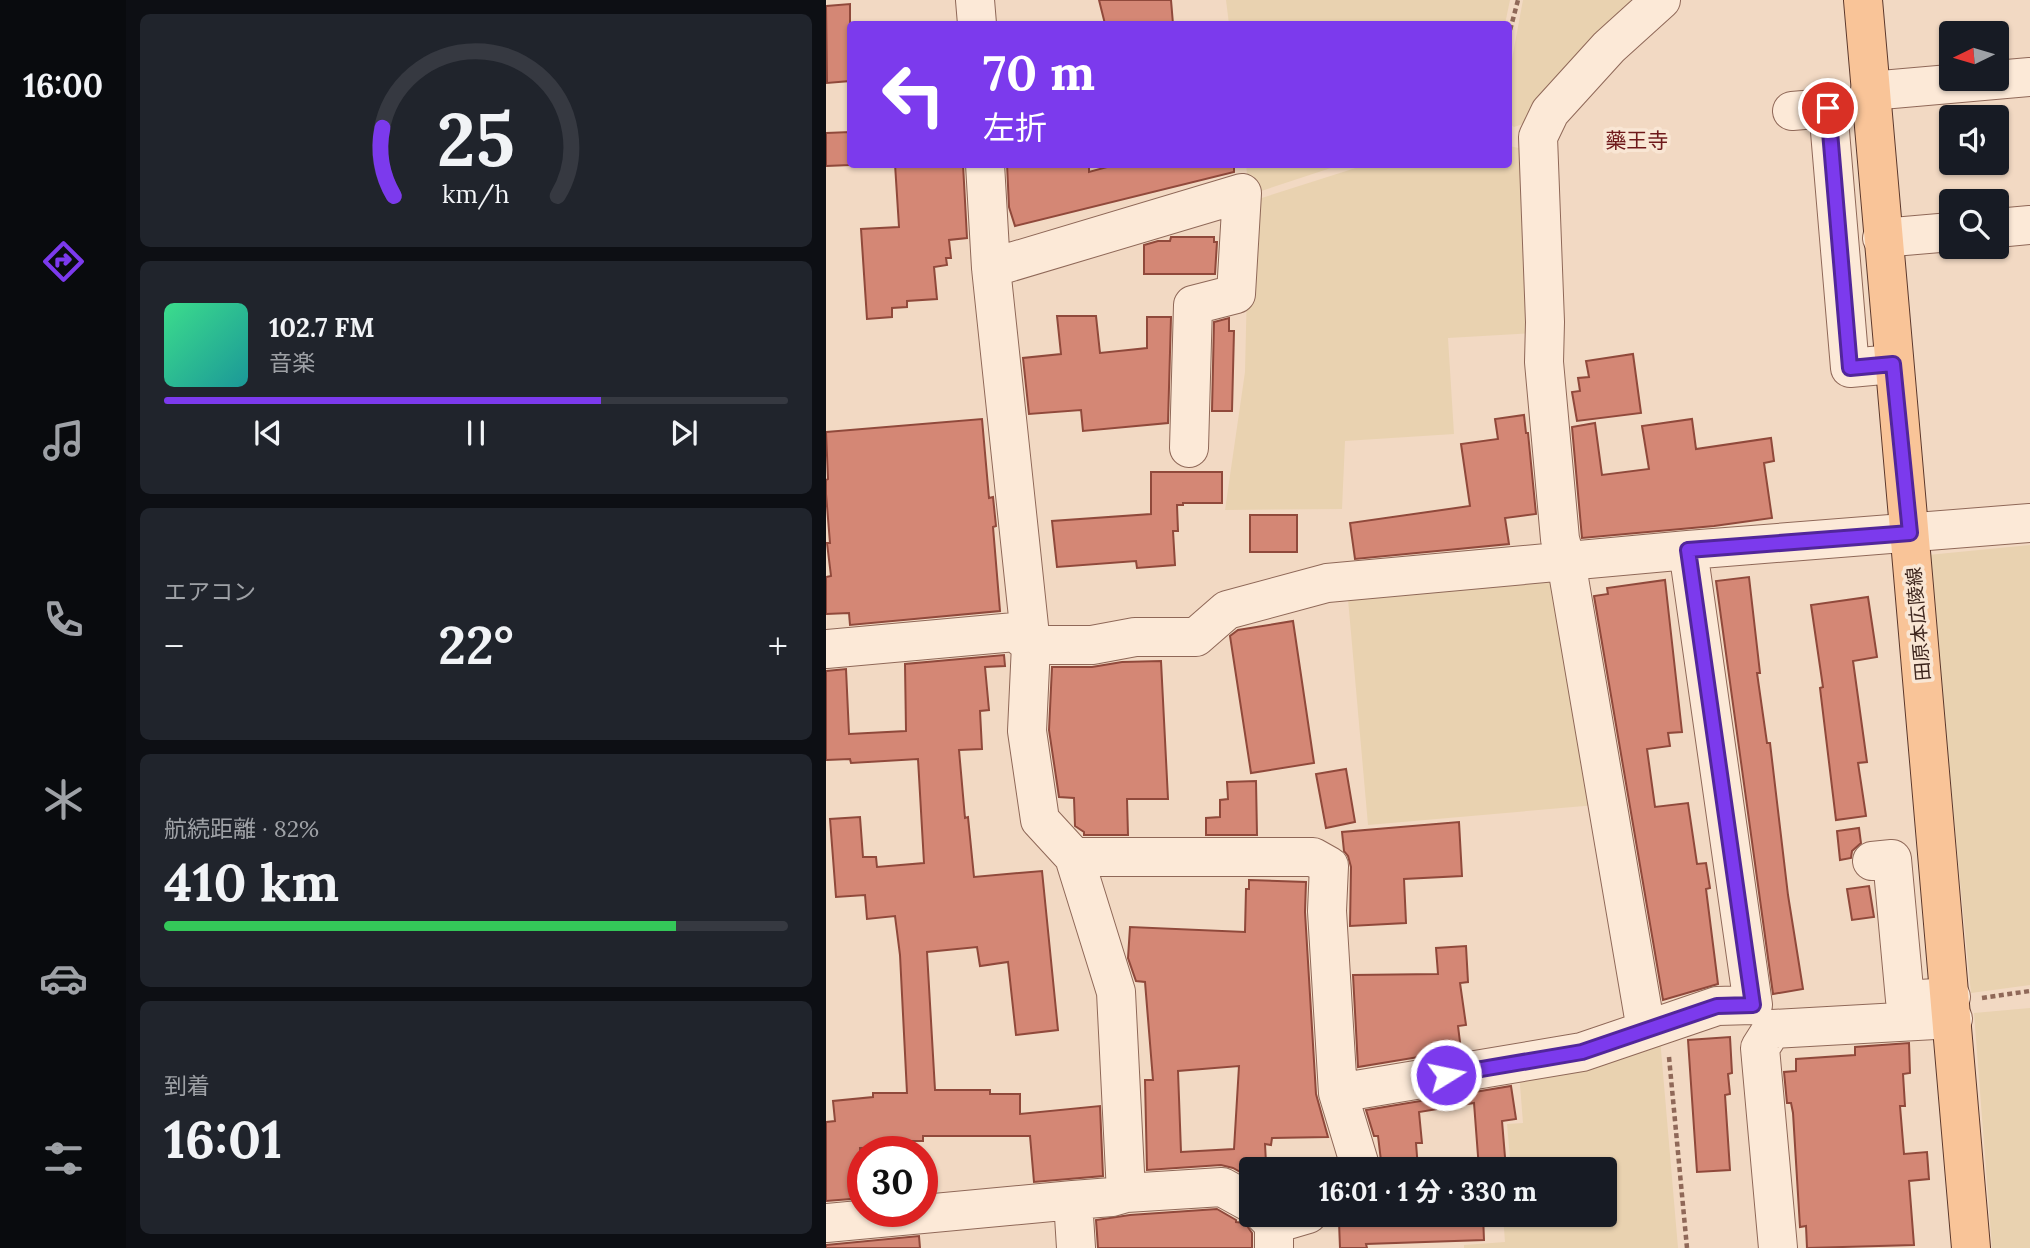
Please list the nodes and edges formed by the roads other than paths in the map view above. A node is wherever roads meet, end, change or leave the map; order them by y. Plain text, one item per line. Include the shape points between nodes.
1 (975, 0) edge
2 (1661, 0) edge
3 (1863, 0) edge
4 (977, 21) edge
5 (2030, 77) edge
6 (1870, 90) junction
7 (1792, 111) dead end
8 (985, 168) edge
9 (2030, 225) edge
10 (2009, 227) edge
11 (1939, 233) edge
12 (1882, 238) junction
13 (991, 268) junction
14 (1893, 364) junction
15 (1189, 448) dead end
16 (2030, 523) edge
17 (1910, 533) junction
18 (1688, 550) junction
19 (1566, 561) junction
20 (1031, 645) junction
21 (826, 649) edge
22 (1074, 857) junction
23 (1872, 862) dead end
24 (1952, 1006) junction
25 (1656, 1027) junction
26 (1338, 1093) junction
27 (1357, 1157) edge
28 (1126, 1193) junction
29 (1239, 1198) edge
30 (1073, 1200) junction
31 (826, 1223) edge
32 (1076, 1248) edge
33 (1779, 1248) edge
34 (1971, 1248) edge

1 - 4 street
2 - 19 street via 1609,47 1558,103 1538,137 1544,362 1560,539
3 - 6 main road, 田原本広陵線
5 - 6 street
6 - 12 main road, 田原本広陵線
7 - 14 street via 1828,108 1850,368
8 - 13 street
9 - 10 street
11 - 12 street
12 - 14 main road, 田原本広陵線
13 - 15 street via 1242,193 1236,294 1193,304
13 - 20 street
14 - 17 main road, 田原本広陵線
16 - 17 street
17 - 18 street
17 - 24 main road, 田原本広陵線
18 - 19 street
18 - 25 street via 1753,1005 1717,1006
19 - 20 street via 1326,583 1227,610 1196,637
19 - 25 street
20 - 21 street via 1014,632
20 - 22 street via 1027,731 1040,820
22 - 26 street via 1313,857 1329,866 1327,911
22 - 28 street via 1116,992
23 - 24 street via 1892,859 1905,1000
24 - 33 street via 1772,1029 1760,1048
24 - 34 main road, 田原本広陵線
25 - 26 street via 1582,1052
26 - 27 street
28 - 29 street via 1222,1187
28 - 30 street
30 - 31 street
30 - 32 street

